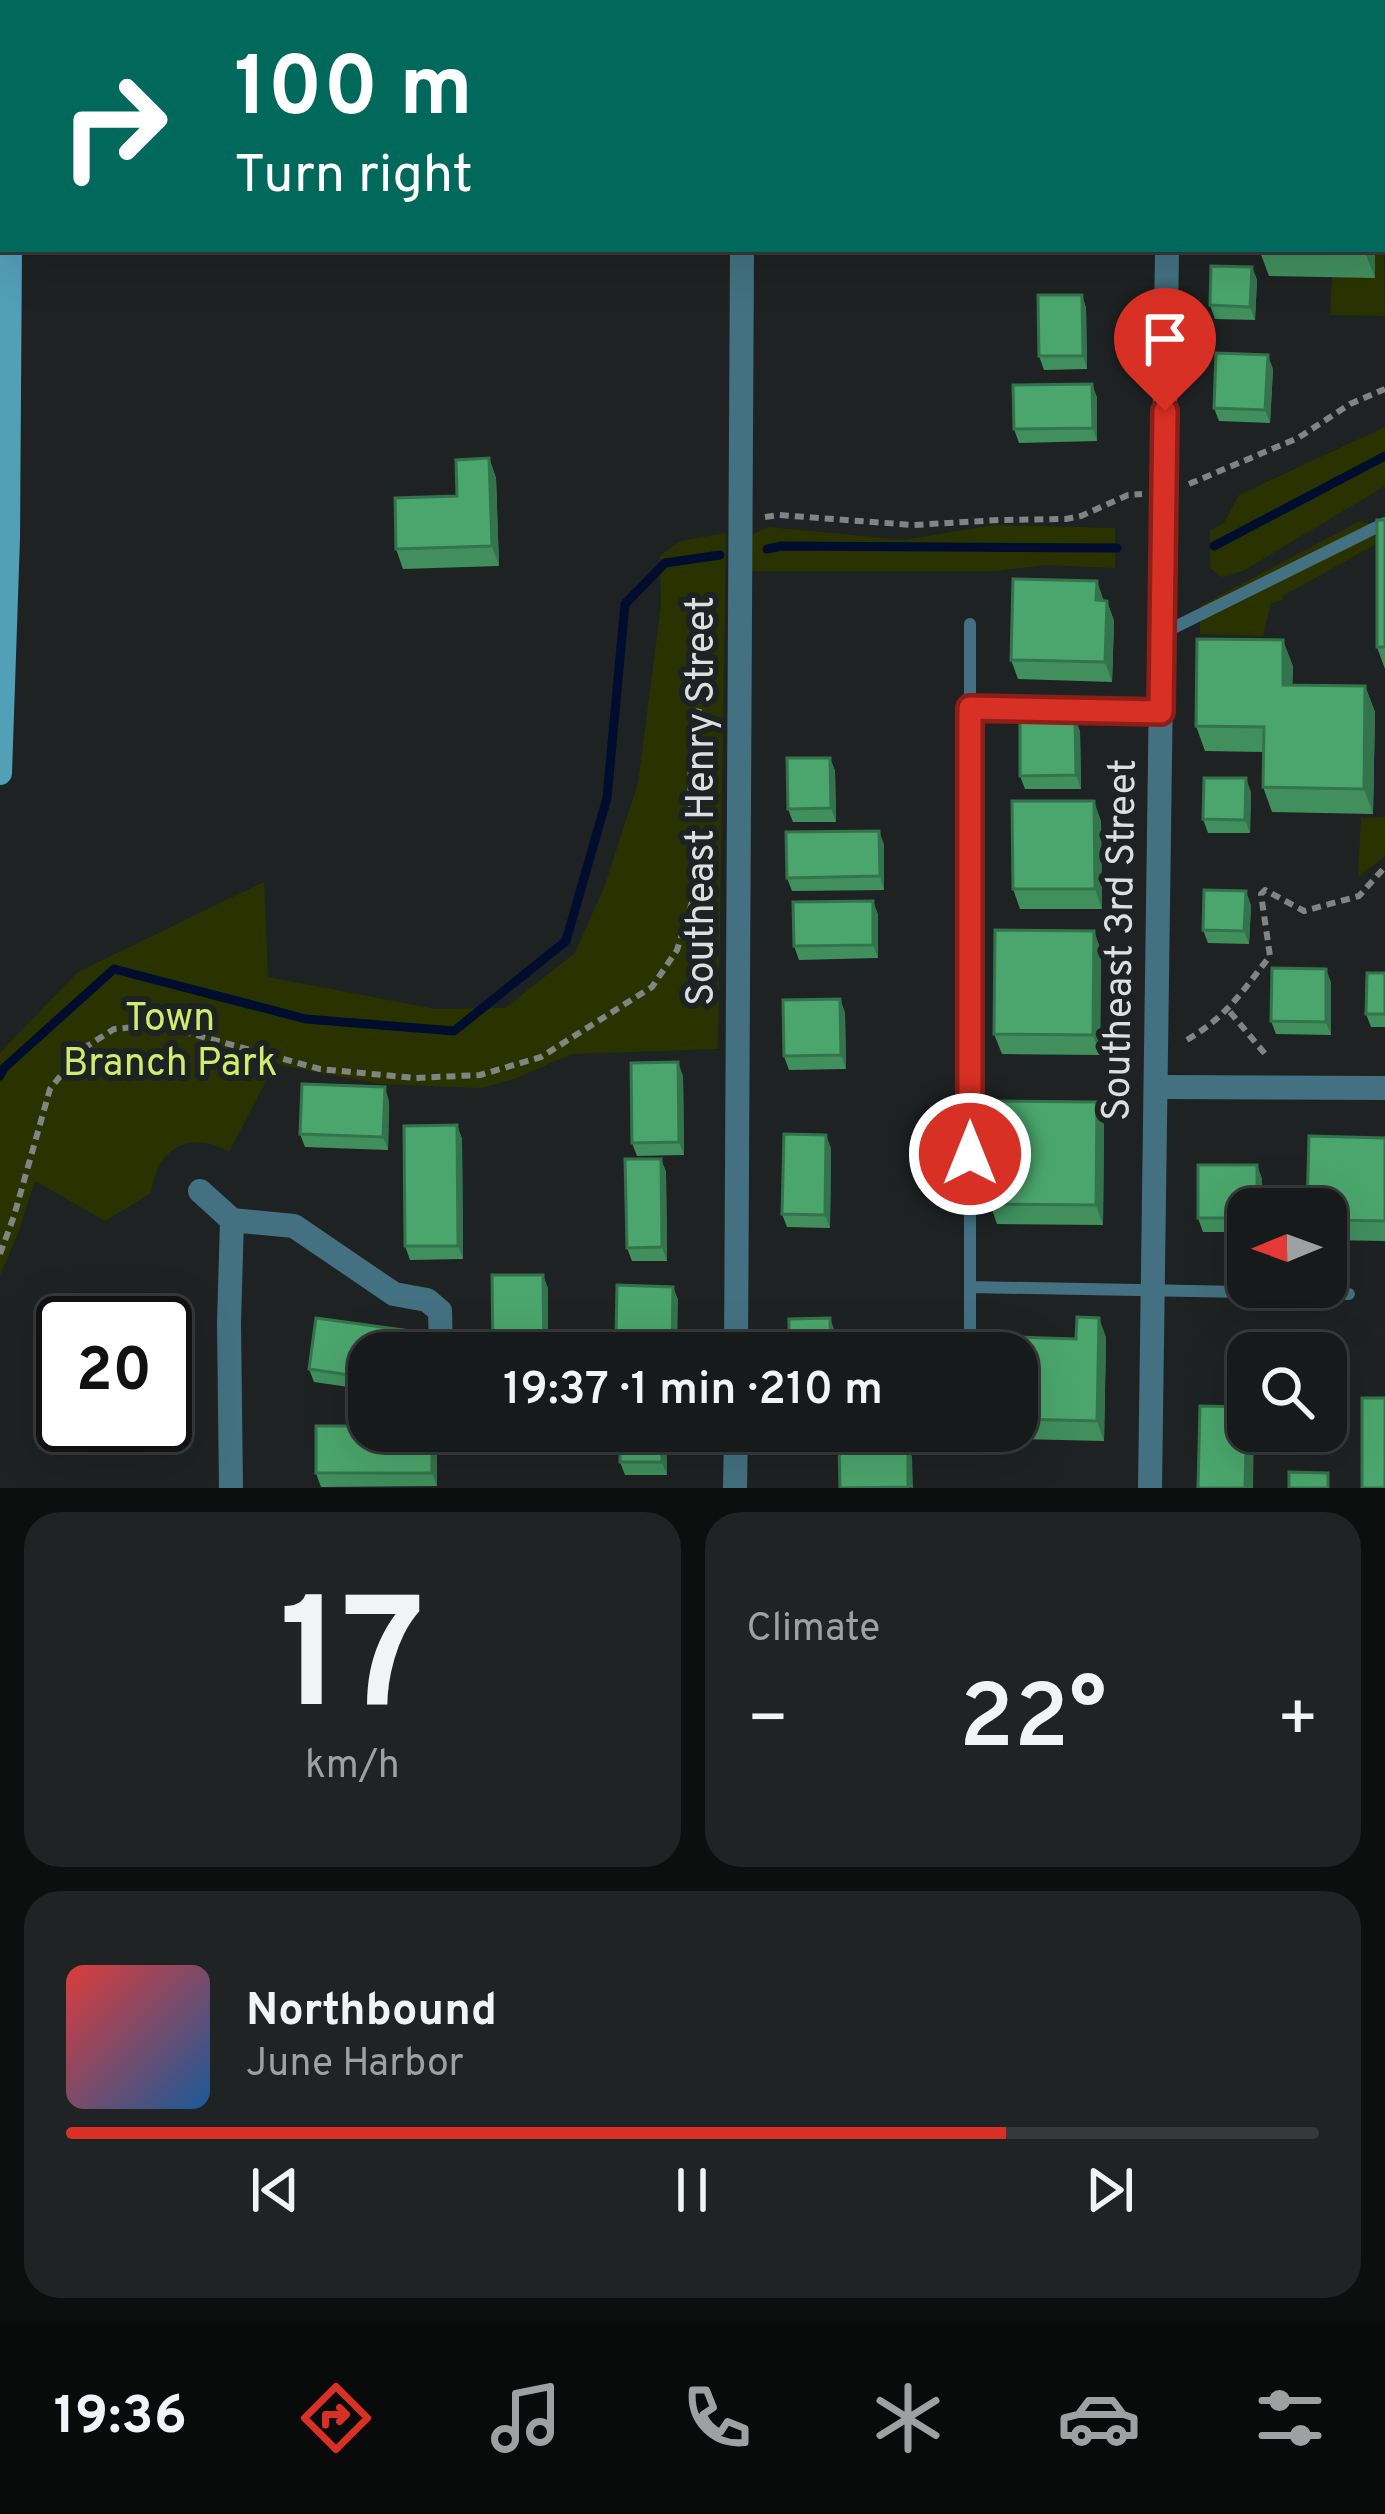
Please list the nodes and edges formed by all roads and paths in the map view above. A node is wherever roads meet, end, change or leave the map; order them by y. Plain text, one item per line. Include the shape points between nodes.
1 (10, 252) edge
2 (742, 252) edge
3 (1167, 252) edge
4 (1385, 389) edge
5 (4, 468) edge
6 (1177, 491) dead end
7 (1144, 494) dead end
8 (1385, 523) edge
9 (740, 536) junction
10 (970, 624) dead end
11 (739, 632) junction
12 (1162, 634) junction
13 (970, 708) junction
14 (1161, 712) junction
15 (1, 731) edge
16 (0, 773) edge
17 (1385, 868) edge
18 (1228, 1010) junction
19 (1187, 1040) dead end
20 (1266, 1054) dead end
21 (1156, 1087) junction
22 (1385, 1088) edge
23 (200, 1191) dead end
24 (232, 1220) junction
25 (0, 1254) edge
26 (970, 1287) junction
27 (1153, 1290) junction
28 (1349, 1294) dead end
29 (441, 1332) edge
30 (736, 1332) edge
31 (970, 1332) edge
32 (736, 1452) edge
33 (231, 1488) edge
34 (735, 1488) edge
35 (1150, 1488) edge

1 - 5 main road
2 - 9 street, Southeast Henry Street
3 - 12 street, Southeast 3rd Street
4 - 6 path
5 - 15 main road
7 - 9 path via 1066,520 913,525 779,515 752,520
8 - 12 lane
9 - 11 street, Southeast Henry Street
10 - 13 lane
11 - 25 path via 726,634 705,674 691,754 699,880 677,950 652,987 541,1057 480,1076 320,1069 174,1029 114,1030 81,1050 50,1089
11 - 30 street, Southeast Henry Street
12 - 14 street, Southeast 3rd Street
13 - 14 lane
13 - 26 lane
14 - 21 street, Southeast 3rd Street
15 - 16 main road
17 - 18 path via 1359,896 1304,911 1265,890 1270,956
18 - 19 path
18 - 20 path
21 - 22 street
21 - 27 street, Southeast 3rd Street
23 - 24 street
24 - 29 street via 294,1226 394,1294 427,1300 440,1311
24 - 33 street
26 - 27 lane
26 - 31 lane
27 - 28 lane
27 - 35 street, Southeast 3rd Street
32 - 34 street

